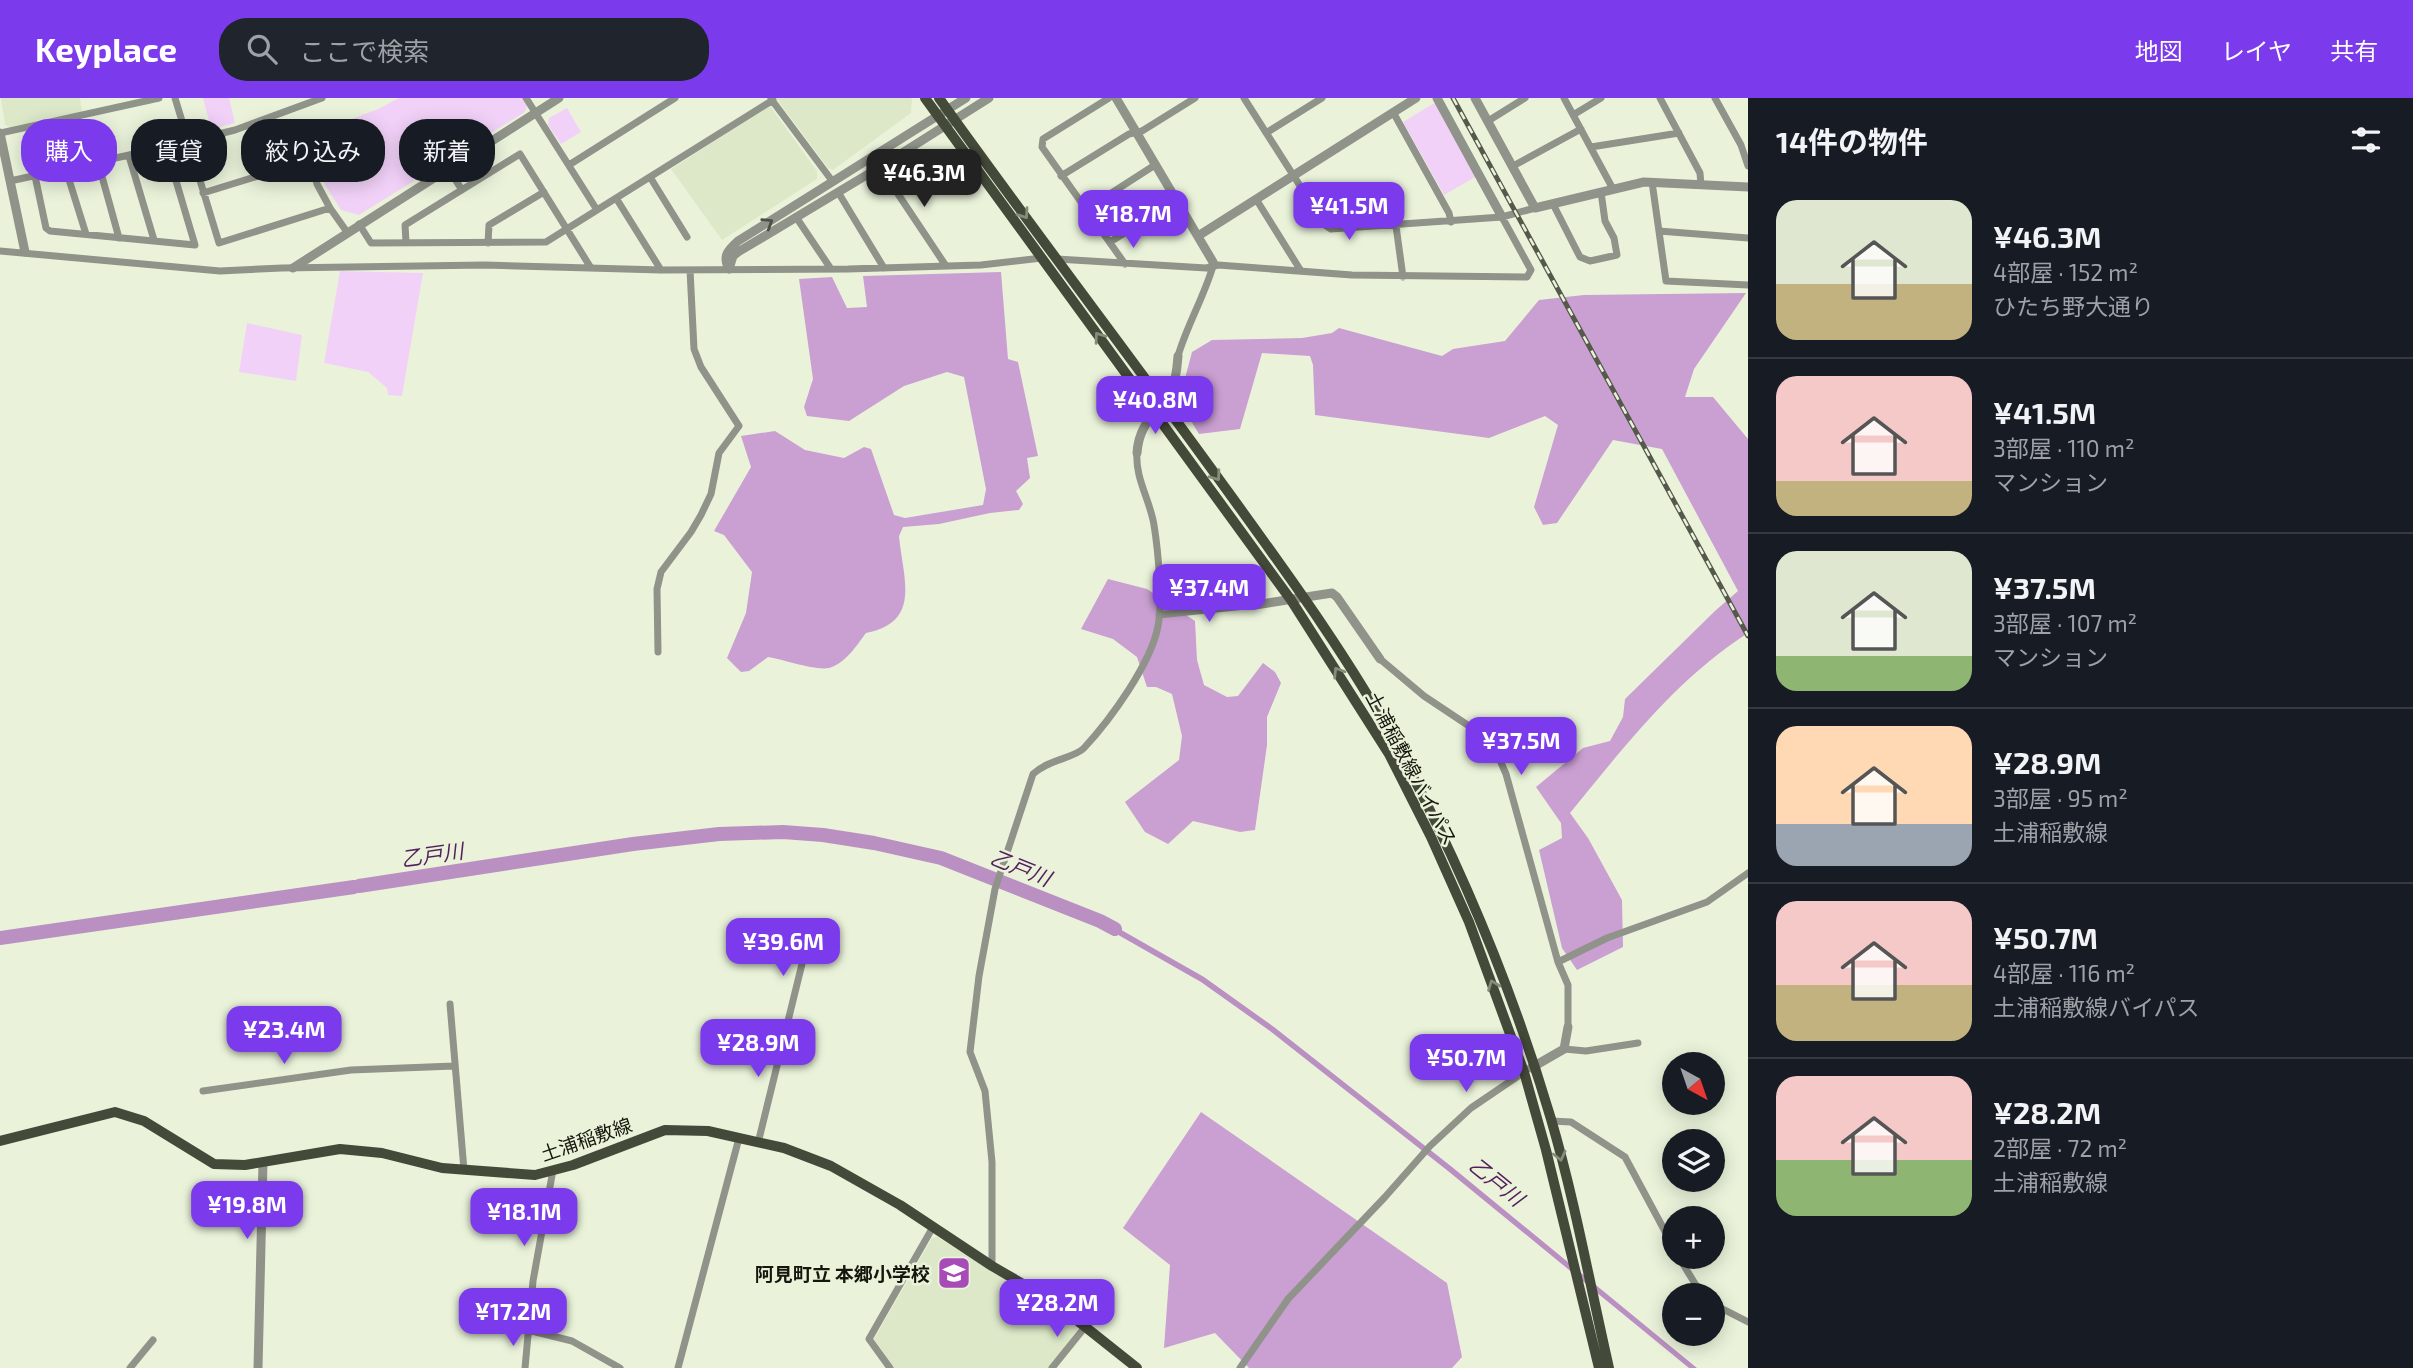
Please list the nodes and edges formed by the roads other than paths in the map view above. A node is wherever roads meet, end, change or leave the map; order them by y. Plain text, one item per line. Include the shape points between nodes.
1 (159, 98) edge
2 (174, 98) edge
3 (322, 98) edge
4 (526, 98) edge
5 (559, 98) edge
6 (674, 98) edge
7 (925, 98) edge
8 (939, 98) edge
9 (966, 98) edge
10 (989, 98) edge
11 (1109, 98) edge
12 (1116, 98) edge
13 (1195, 98) edge
14 (1244, 98) edge
15 (1322, 98) edge
16 (1416, 98) edge
17 (1437, 98) edge
18 (1475, 98) edge
19 (1525, 98) edge
20 (1564, 98) edge
21 (1601, 98) edge
22 (1660, 98) edge
23 (1715, 98) edge
24 (772, 99) edge
25 (1393, 112) junction
26 (535, 113) junction
27 (1573, 115) junction
28 (946, 118) junction
29 (180, 119) edge
30 (1488, 121) junction
31 (1581, 129) junction
32 (227, 132) edge
33 (1136, 132) junction
34 (0, 133) edge
35 (1266, 133) junction
36 (1679, 133) junction
37 (495, 138) edge
38 (1591, 147) junction
39 (129, 156) joint
40 (117, 159) edge
41 (569, 165) junction
42 (1155, 165) junction
43 (1513, 166) junction
44 (1748, 166) edge
45 (880, 167) junction
46 (1061, 176) junction
47 (1294, 176) junction
48 (650, 177) junction
49 (21, 179) edge
50 (10, 181) junction
51 (36, 182) edge
52 (70, 182) edge
53 (103, 182) edge
54 (176, 182) edge
55 (200, 182) edge
56 (426, 182) edge
57 (457, 182) edge
58 (832, 182) junction
59 (1652, 182) junction
60 (1701, 185) junction
61 (1748, 187) edge
62 (1613, 189) junction
63 (462, 190) junction
64 (544, 192) junction
65 (838, 192) junction
66 (1601, 192) junction
67 (203, 193) junction
68 (616, 198) junction
69 (1256, 199) junction
70 (1176, 201) junction
71 (1553, 204) junction
72 (330, 208) junction
73 (1535, 208) junction
74 (597, 210) junction
75 (1085, 210) junction
76 (1502, 217) junction
77 (796, 218) junction
78 (1451, 222) junction
79 (359, 224) junction
80 (1396, 226) junction
81 (567, 229) junction
82 (1659, 231) junction
83 (347, 232) junction
84 (86, 234) junction
85 (1198, 236) junction
86 (687, 237) dead end
87 (119, 238) junction
88 (1748, 238) edge
89 (154, 240) junction
90 (406, 242) junction
91 (1110, 242) junction
92 (488, 243) junction
93 (0, 251) edge
94 (25, 252) junction
95 (1042, 258) junction
96 (1057, 259) junction
97 (1125, 264) junction
98 (946, 266) junction
99 (1213, 266) junction
100 (293, 268) junction
101 (591, 268) junction
102 (884, 268) junction
103 (729, 269) junction
104 (831, 269) junction
105 (661, 270) junction
106 (690, 270) junction
107 (1301, 271) junction
108 (1403, 276) junction
109 (1748, 285) edge
110 (1178, 356) joint
111 (1162, 400) junction
112 (1153, 412) junction
113 (1137, 453) joint
114 (1304, 598) junction
115 (1291, 600) junction
116 (1255, 605) joint
117 (1159, 615) junction
118 (658, 652) dead end
119 (1380, 659) joint
120 (1748, 873) edge
121 (1559, 962) junction
122 (802, 964) dead end
123 (450, 1003) dead end
124 (1568, 1027) joint
125 (1638, 1042) dead end
126 (1564, 1049) junction
127 (454, 1066) junction
128 (1529, 1069) junction
129 (204, 1091) dead end
130 (1551, 1121) junction
131 (739, 1138) junction
132 (0, 1141) edge
133 (758, 1143) junction
134 (263, 1162) junction
135 (464, 1170) junction
136 (552, 1170) junction
137 (1662, 1226) edge
138 (933, 1227) junction
139 (992, 1266) junction
140 (1725, 1310) edge
141 (1748, 1322) edge
142 (1085, 1327) junction
143 (528, 1331) junction
144 (153, 1340) dead end
145 (130, 1368) edge
146 (258, 1368) edge
147 (525, 1368) edge
148 (620, 1368) edge
149 (678, 1368) edge
150 (890, 1368) edge
151 (1052, 1368) edge
152 (1137, 1368) edge
153 (1240, 1368) edge
154 (1599, 1368) edge
155 (1609, 1368) edge

1 - 34 street
2 - 29 street
3 - 32 street
4 - 26 street
5 - 26 street
6 - 41 street
7 - 28 main road
8 - 28 main road
9 - 28 street
10 - 28 street
11 - 46 street via 1043,139 1042,147
12 - 33 street
13 - 33 street
14 - 35 street
15 - 35 street
16 - 25 street
17 - 76 street
18 - 30 street
19 - 30 street
20 - 27 street
21 - 27 street
22 - 36 street
23 - 44 street
24 - 48 street
24 - 58 street
25 - 47 street
25 - 78 street
26 - 37 street
26 - 41 street
27 - 31 street
28 - 45 street
28 - 58 street
28 - 95 main road, 土浦稲敷線バイパス
28 -> 96 main road, 土浦稲敷線バイパス
30 - 43 street
31 - 38 street
31 - 43 street
33 - 42 street
33 - 46 street
34 - 50 street
35 - 47 street
36 - 38 street
36 - 60 street via 1700,173
38 - 62 street
39 - 40 street
39 - 89 street
41 - 74 street
42 - 70 street
42 - 75 street
43 - 73 street
45 - 65 street
45 - 98 street
46 - 75 street
47 - 69 street
47 - 80 street via 1331,229
48 - 68 street
48 - 86 street
49 - 50 street
50 - 94 street
51 - 84 street via 46,228
52 - 84 street
53 - 87 street
54 - 89 street via 195,245
55 - 67 street
56 - 79 street
57 - 63 street
103 -> 58 street via 728,250
59 - 60 street
59 - 62 street
59 - 82 street
60 - 61 street
62 - 66 street
63 - 64 street via 520,154
63 - 90 street via 405,225
64 - 81 street
64 - 92 street via 489,225
65 - 77 street
65 - 102 street
66 - 71 street
66 - 71 street via 1617,255 1590,261 1580,257
67 - 72 street via 310,160
67 - 72 street via 219,243
68 - 74 street
68 - 105 street
69 - 85 street
69 - 107 street
70 - 85 street
70 - 91 street
71 - 73 street
72 - 83 street
73 - 76 street
74 - 81 street
75 - 91 street
76 - 78 street
76 - 108 street via 1531,270 1527,276
77 - 103 street via 738,252
77 - 104 street
78 - 80 street
79 - 83 street
79 - 90 street via 371,243
80 - 108 street
81 - 92 street via 546,242
81 - 101 street
82 - 88 street
82 - 109 street via 1666,281
83 - 100 street
84 - 87 street
85 - 99 street
87 - 89 street
90 - 92 street
91 - 97 street
93 - 94 street
94 - 100 street via 220,271
95 - 98 street
112 -> 95 main road, 土浦稲敷線バイパス
96 - 97 street
96 - 111 main road, 土浦稲敷線バイパス
97 - 99 street
98 - 102 street
99 - 107 street
99 - 110 street
100 - 101 street
101 - 105 street
102 - 104 street
103 - 104 street
103 - 106 street
105 - 106 street
106 - 118 street via 694,349 739,426 719,453 711,494 701,514 661,572
107 - 108 street
110 - 111 street via 1173,383
111 - 112 street
111 -> 114 main road, 土浦稲敷線バイパス
112 - 113 street via 1140,432
112 - 115 main road, 土浦稲敷線バイパス
113 - 117 street via 1154,523
114 - 115 street
114 - 119 street via 1335,595
114 - 128 main road, 土浦稲敷線バイパス via 1397,746 1441,834 1500,969
115 - 116 street
128 -> 115 main road, 土浦稲敷線バイパス via 1469,922 1389,754
116 - 117 street
117 - 139 street via 1155,638 1131,686 1090,741 1082,751 1054,760 1034,775 999,874 970,1052 985,1091 992,1162
119 - 121 street via 1495,749
120 - 121 street via 1707,902 1607,938
121 - 124 street via 1568,985
122 - 133 street
123 - 127 street
124 - 126 street
125 - 126 street via 1586,1051
126 - 128 street
127 - 129 street via 351,1070
127 - 135 street
128 - 130 main road, 土浦稲敷線バイパス
128 - 153 street via 1471,1108 1430,1146 1288,1299
128 - 154 main road, 土浦稲敷線バイパス
130 - 137 street via 1571,1122 1625,1157
130 -> 155 main road, 土浦稲敷線バイパス
131 - 133 main road, 土浦稲敷線
131 - 136 main road, 土浦稲敷線 via 708,1131 665,1130
131 - 149 street
132 - 134 main road, 土浦稲敷線 via 115,1112 144,1121 214,1164
133 - 138 main road, 土浦稲敷線 via 831,1166
134 - 135 main road, 土浦稲敷線 via 340,1149
134 - 146 street
135 - 136 main road, 土浦稲敷線 via 535,1175
136 - 143 street
138 - 139 main road, 土浦稲敷線
138 - 150 street via 869,1339
139 - 142 main road, 土浦稲敷線 via 1054,1302
140 - 141 street
142 - 151 street
142 - 152 main road, 土浦稲敷線
143 - 147 street
143 - 148 street via 572,1342
144 - 145 street

